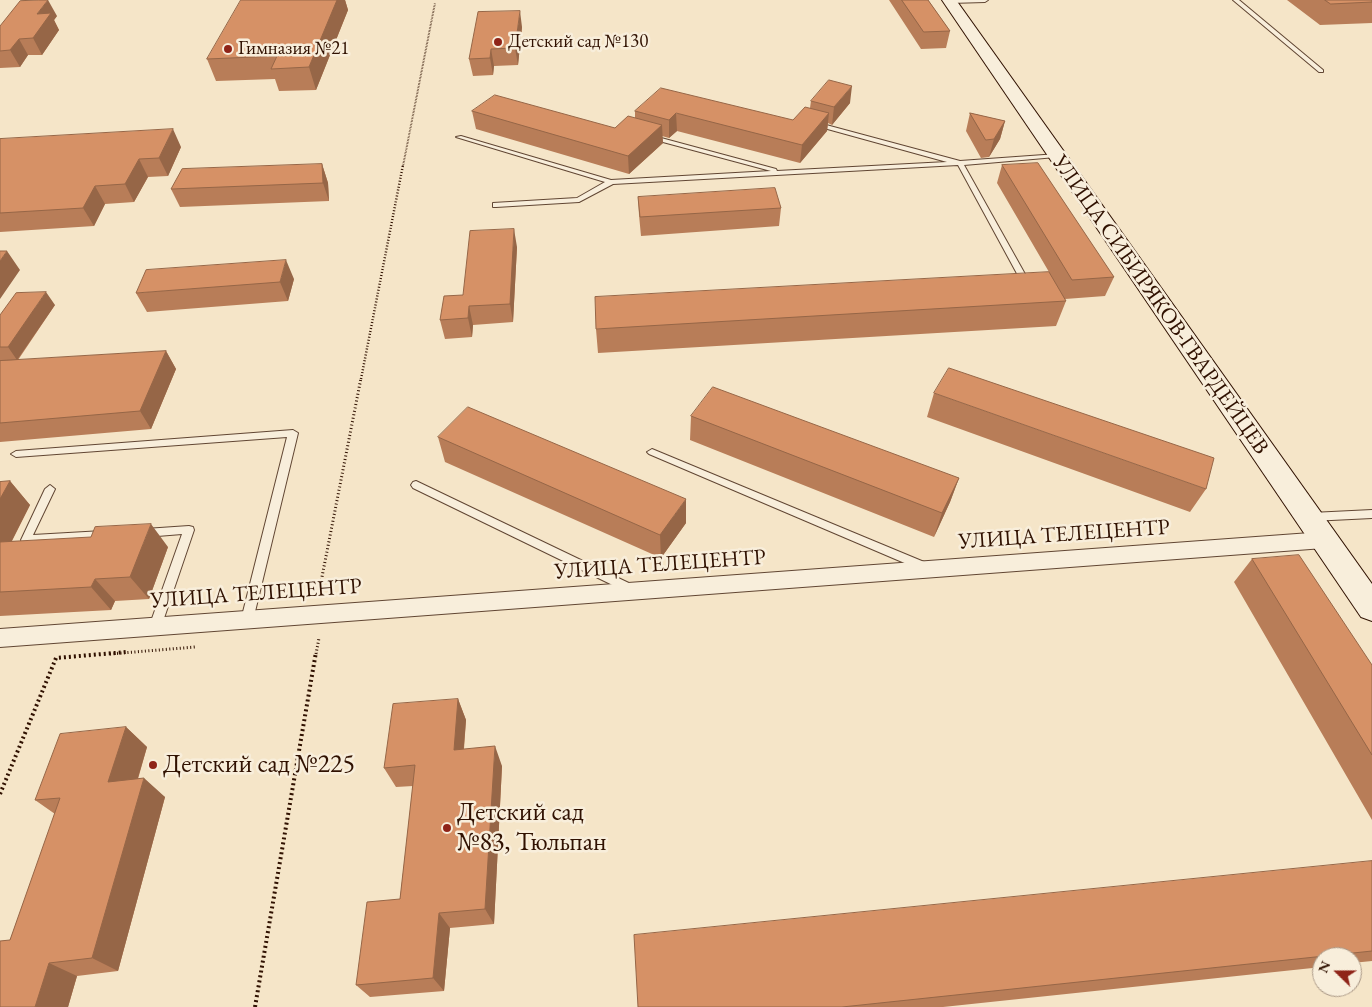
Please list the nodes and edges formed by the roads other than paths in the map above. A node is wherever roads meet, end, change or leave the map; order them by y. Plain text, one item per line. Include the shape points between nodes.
1 (985, 0) edge
2 (1236, 0) edge
3 (949, 1) edge
4 (1321, 71) dead end
5 (807, 122) edge
6 (639, 134) edge
7 (459, 138) dead end
8 (1056, 155) junction
9 (960, 163) junction
10 (783, 173) junction
11 (611, 182) junction
12 (496, 205) dead end
13 (1016, 283) edge
14 (652, 452) dead end
15 (16, 454) dead end
16 (416, 485) dead end
17 (50, 489) dead end
18 (1372, 514) edge
19 (1308, 518) junction
20 (131, 534) edge
21 (112, 535) edge
22 (1324, 540) junction
23 (930, 570) junction
24 (636, 591) junction
25 (1372, 608) edge
26 (247, 620) junction
27 (155, 627) junction
28 (0, 638) edge

1 - 3 lane
2 - 4 lane
3 - 8 street, УЛИЦА СИБИРЯКОВ-ГВАРДЕЙЦЕВ
5 - 9 lane
6 - 10 lane
7 - 11 lane
8 - 9 lane
8 - 19 street, УЛИЦА СИБИРЯКОВ-ГВАРДЕЙЦЕВ
9 - 10 lane
9 - 13 lane via 1026,283
10 - 11 lane
11 - 12 lane via 579,200
14 - 23 lane
15 - 26 lane via 293,433
16 - 24 lane
17 - 21 lane via 26,540
18 - 19 lane
19 - 22 street, УЛИЦА СИБИРЯКОВ-ГВАРДЕЙЦЕВ
20 - 27 lane via 189,530
22 - 23 street, УЛИЦА ТЕЛЕЦЕНТР
22 - 25 street, УЛИЦА СИБИРЯКОВ-ГВАРДЕЙЦЕВ
23 - 24 street, УЛИЦА ТЕЛЕЦЕНТР
24 - 26 street, УЛИЦА ТЕЛЕЦЕНТР
26 - 27 street, УЛИЦА ТЕЛЕЦЕНТР
27 - 28 street, УЛИЦА ТЕЛЕЦЕНТР

